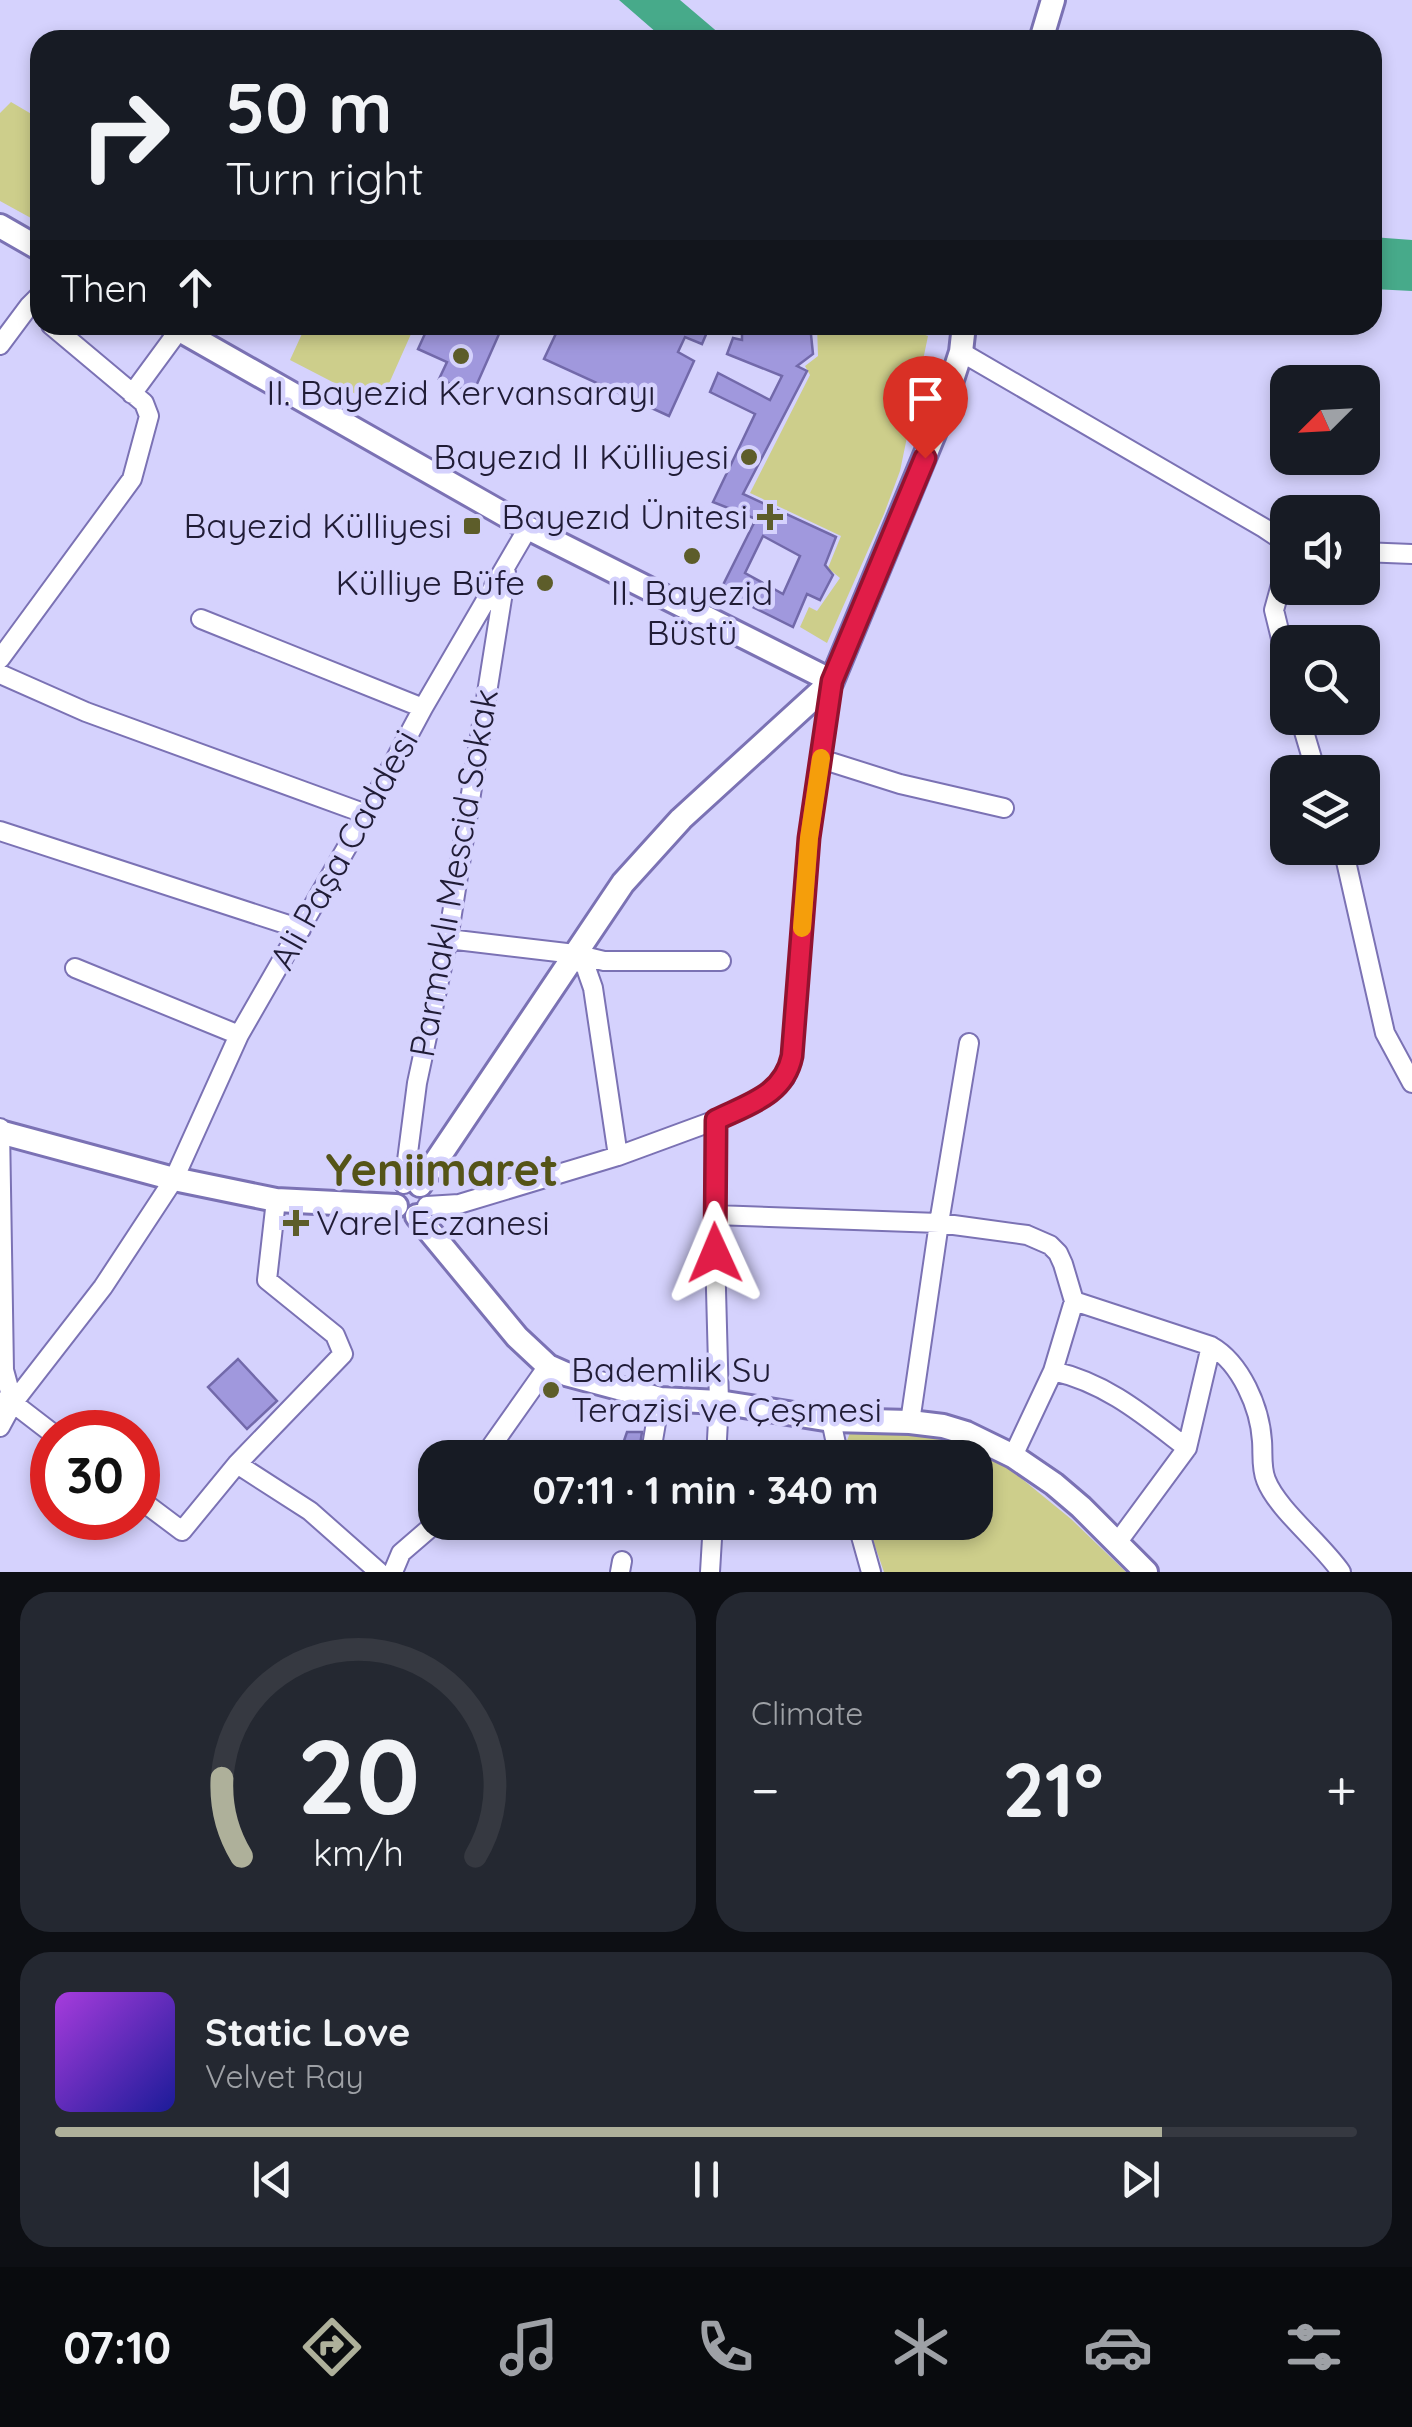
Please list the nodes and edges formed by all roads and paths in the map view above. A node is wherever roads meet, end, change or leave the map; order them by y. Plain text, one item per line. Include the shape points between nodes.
1 (1052, 6) edge
2 (1044, 30) edge
3 (0, 226) edge
4 (30, 243) edge
5 (30, 312) edge
6 (64, 335) edge
7 (170, 335) edge
8 (187, 335) edge
9 (963, 335) edge
10 (0, 346) edge
11 (961, 352) junction
12 (132, 394) junction
13 (528, 528) junction
14 (1270, 532) edge
15 (1380, 553) edge
16 (1412, 554) edge
17 (508, 562) junction
18 (202, 619) dead end
19 (0, 658) edge
20 (0, 674) edge
21 (832, 681) junction
22 (422, 708) junction
23 (821, 759) junction
24 (1004, 808) dead end
25 (366, 814) junction
26 (0, 831) edge
27 (1348, 865) edge
28 (301, 929) junction
29 (448, 939) junction
30 (574, 954) junction
31 (720, 961) dead end
32 (75, 968) dead end
33 (240, 1035) junction
34 (969, 1043) dead end
35 (1412, 1083) edge
36 (716, 1120) junction
37 (0, 1131) edge
38 (618, 1156) junction
39 (174, 1179) junction
40 (413, 1199) junction
41 (276, 1200) junction
42 (714, 1215) junction
43 (938, 1222) junction
44 (1074, 1301) junction
45 (1211, 1346) junction
46 (548, 1366) junction
47 (1054, 1371) junction
48 (660, 1398) junction
49 (6, 1402) edge
50 (719, 1402) junction
51 (30, 1418) edge
52 (831, 1420) junction
53 (910, 1422) junction
54 (0, 1427) edge
55 (496, 1440) edge
56 (653, 1440) edge
57 (717, 1440) edge
58 (835, 1440) edge
59 (1187, 1448) junction
60 (1013, 1456) junction
61 (238, 1464) junction
62 (160, 1514) edge
63 (418, 1539) edge
64 (711, 1540) edge
65 (862, 1540) edge
66 (1116, 1543) junction
67 (379, 1572) edge
68 (393, 1572) edge
69 (710, 1572) edge
70 (871, 1572) edge
71 (1146, 1572) edge
72 (1340, 1572) edge

1 - 2 street
3 - 4 street
5 - 10 street
6 - 12 street
7 - 12 street
8 - 13 street
9 - 11 street
11 - 14 street
11 - 21 street via 925,458
12 - 19 street via 149,416 132,479
13 - 17 street, Ali Paşa Caddesi
13 - 21 street
15 - 16 street
17 - 22 street, Ali Paşa Caddesi
17 - 29 street, Parmaklı Mescid Sokak
18 - 22 street
20 - 25 street
21 - 23 street
21 - 30 street via 680,818
22 - 25 street, Ali Paşa Caddesi
23 - 24 street
23 - 36 street via 790,1068 770,1093
25 - 28 street, Ali Paşa Caddesi
26 - 28 street
27 - 35 street via 1384,1033
28 - 33 street, Ali Paşa Caddesi
29 - 30 street
29 - 40 street, Parmaklı Mescid Sokak via 417,1083
30 - 31 street via 604,961
30 - 38 street via 593,988
30 - 40 street
32 - 33 street
33 - 39 street, Ali Paşa Caddesi
34 - 43 street
36 - 38 street
36 - 42 street
37 - 39 street
37 - 49 street
38 - 40 street via 459,1204
39 - 41 street
39 - 49 street, Ali Paşa Caddesi via 104,1287
40 - 41 street
40 - 46 street via 517,1337
41 - 61 street via 267,1280 334,1336 343,1354
42 - 43 street
42 - 50 street
43 - 44 street via 1050,1245 1064,1264
43 - 53 street
44 - 45 street
44 - 47 street
45 - 59 street
45 - 72 street via 1236,1370 1257,1413 1266,1482
46 - 48 street
46 - 55 street
47 - 59 street via 1110,1392
47 - 60 street
48 - 50 street
48 - 56 street
49 - 51 street
49 - 54 street, Ali Paşa Caddesi
50 - 52 street
50 - 57 street
52 - 53 street
52 - 58 street
53 - 60 street via 966,1433
59 - 66 street
60 - 66 street via 1054,1484
61 - 62 street via 182,1531
61 - 67 street via 310,1511
63 - 68 street
64 - 69 street
65 - 70 street
66 - 71 street

